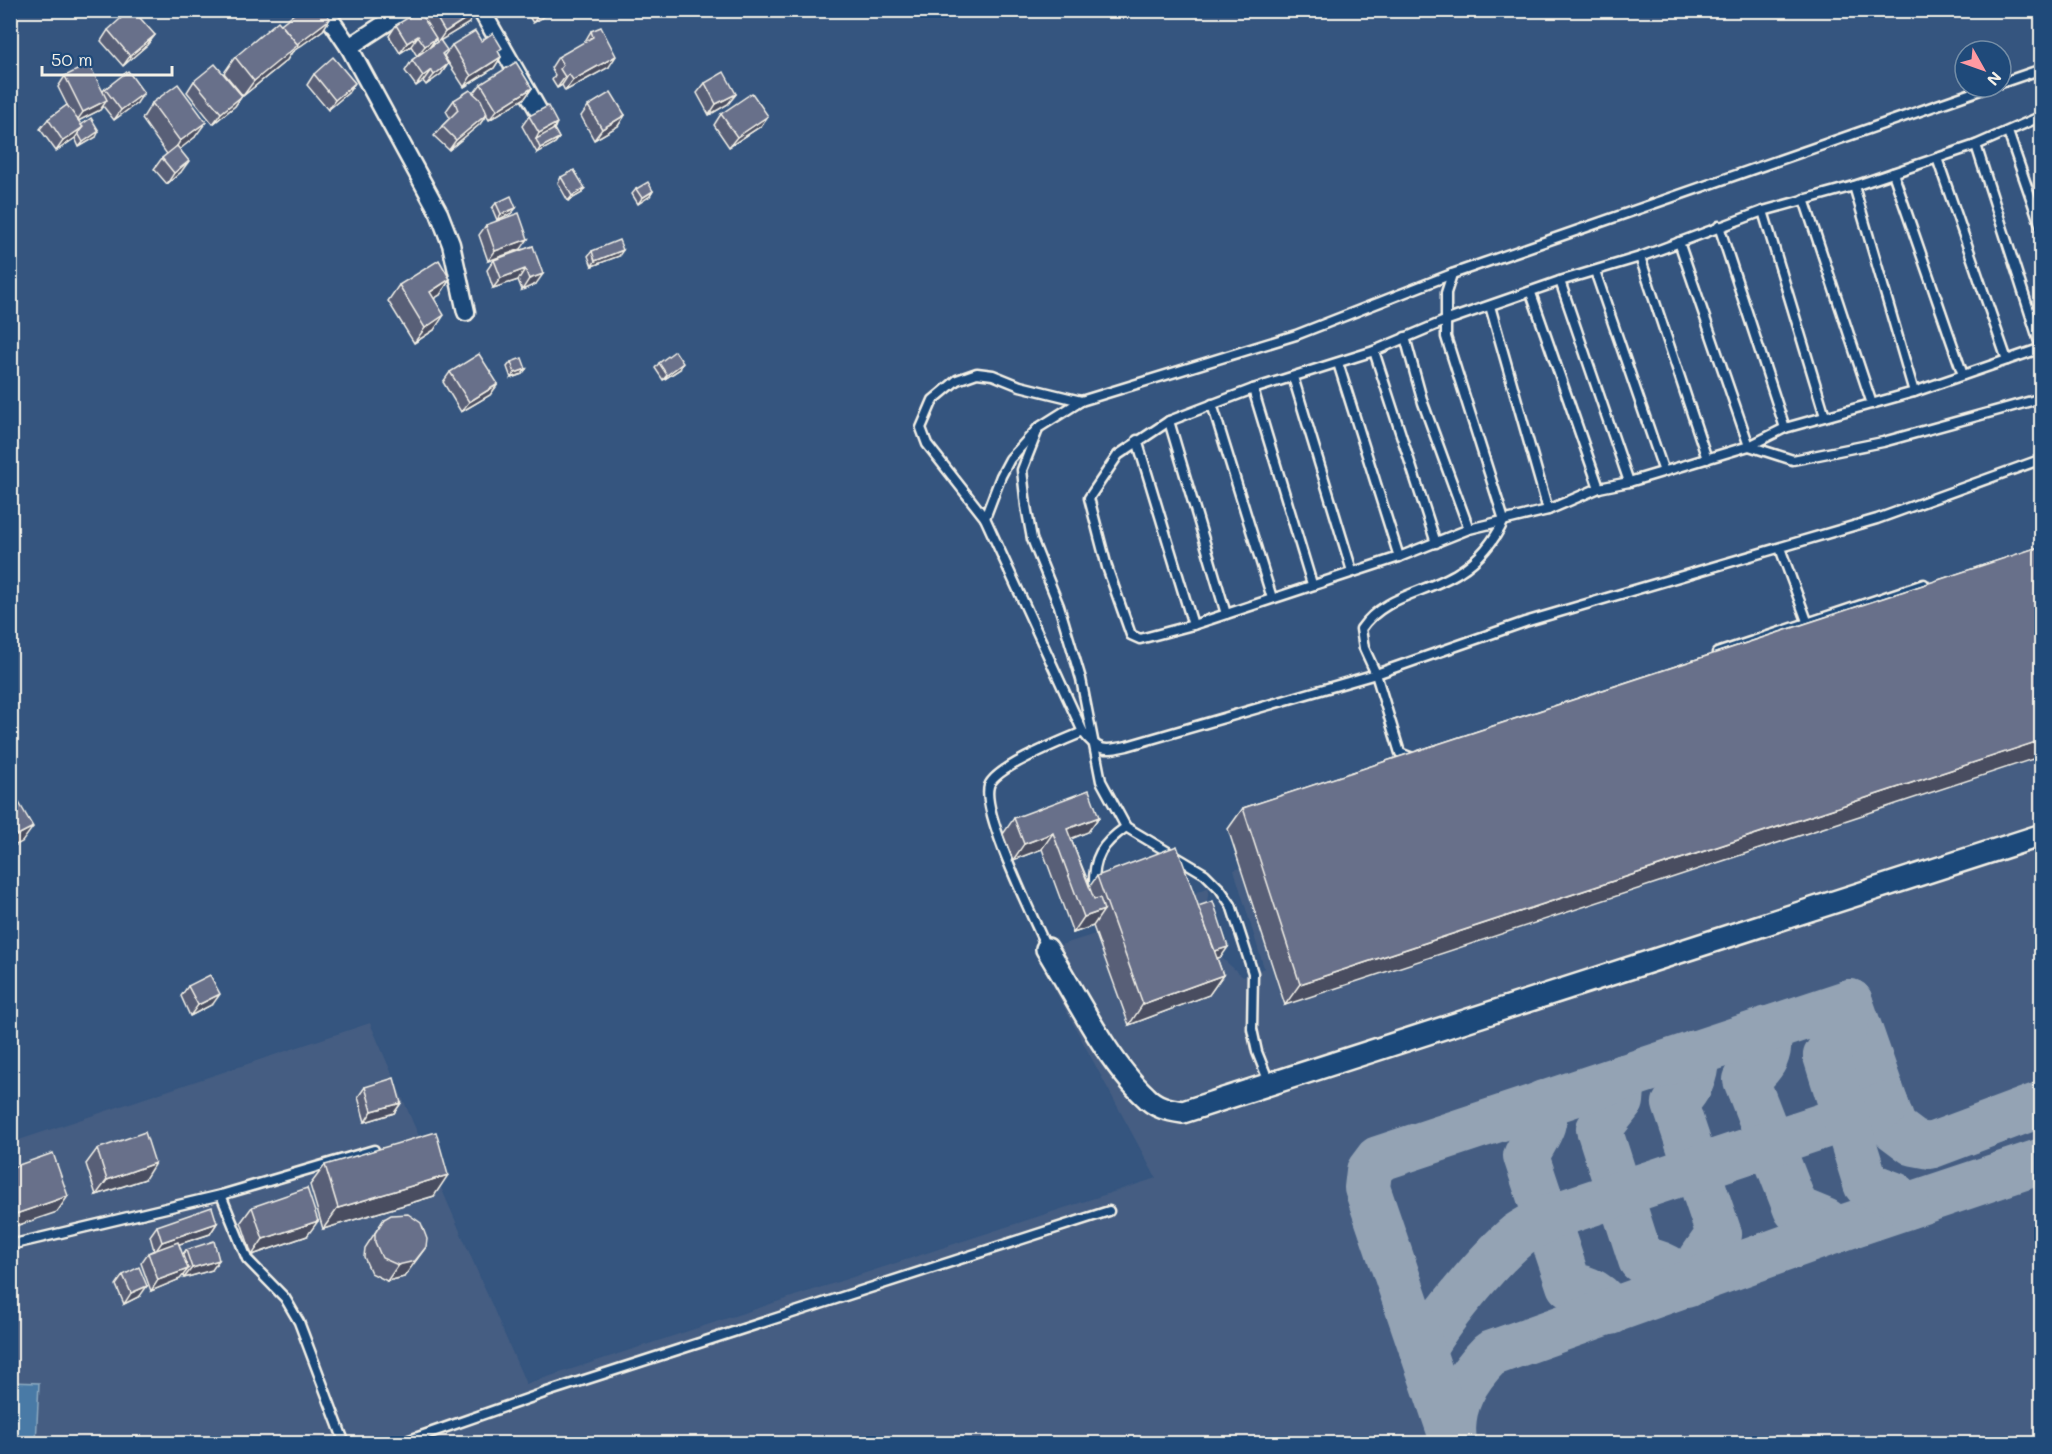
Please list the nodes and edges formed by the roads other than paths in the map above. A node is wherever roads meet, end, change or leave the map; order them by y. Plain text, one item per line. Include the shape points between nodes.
1 (324, 10) edge
2 (406, 10) edge
3 (481, 10) edge
4 (349, 47) junction
5 (2042, 69) edge
6 (2013, 79) edge
7 (1955, 99) edge
8 (2042, 116) edge
9 (546, 124) edge
10 (2008, 132) junction
11 (1976, 145) junction
12 (1936, 158) junction
13 (1893, 172) junction
14 (1854, 186) junction
15 (1804, 200) junction
16 (1764, 211) junction
17 (1719, 226) junction
18 (2042, 230) edge
19 (1679, 242) junction
20 (1640, 257) junction
21 (1595, 271) junction
22 (1452, 274) junction
23 (1560, 281) junction
24 (1531, 293) junction
25 (1490, 306) junction
26 (466, 312) dead end
27 (1445, 321) junction
28 (1405, 337) junction
29 (2041, 348) edge
30 (1374, 351) junction
31 (2007, 360) junction
32 (1338, 363) junction
33 (1964, 375) junction
34 (1293, 377) junction
35 (1253, 389) junction
36 (1914, 392) junction
37 (2042, 398) edge
38 (1081, 401) junction
39 (1212, 404) junction
40 (1872, 404) junction
41 (1825, 416) junction
42 (1169, 421) junction
43 (1038, 428) junction
44 (1785, 428) junction
45 (1137, 440) junction
46 (1749, 446) junction
47 (1707, 459) junction
48 (2042, 459) edge
49 (1663, 470) junction
50 (1629, 482) junction
51 (1599, 488) junction
52 (1548, 510) junction
53 (985, 518) junction
54 (1504, 520) junction
55 (1469, 529) junction
56 (1436, 543) junction
57 (1780, 548) junction
58 (1399, 557) junction
59 (1352, 570) junction
60 (1930, 583) edge
61 (1312, 584) junction
62 (1272, 598) junction
63 (1226, 614) junction
64 (1807, 621) junction
65 (1193, 625) junction
66 (1707, 656) edge
67 (1376, 674) junction
68 (1083, 732) junction
69 (1093, 746) junction
70 (1421, 756) edge
71 (1126, 827) junction
72 (2042, 835) edge
73 (1094, 887) dead end
74 (1047, 949) joint
75 (1269, 1083) junction
76 (374, 1150) edge
77 (222, 1195) junction
78 (1109, 1211) dead end
79 (10, 1245) edge
80 (345, 1443) edge
81 (398, 1443) edge

1 - 4 street
2 - 4 street
3 - 9 street
4 - 26 street via 439,213
5 - 6 lane
7 - 22 lane
8 - 10 lane
10 - 11 lane
10 - 18 lane
11 - 12 lane
11 - 29 lane
12 - 13 lane
12 - 31 lane
13 - 14 lane
13 - 33 lane
14 - 15 lane
14 - 36 lane
15 - 16 lane
15 - 40 lane
16 - 17 lane
16 - 41 lane
17 - 19 lane
17 - 44 lane
19 - 20 lane
19 - 46 lane
20 - 21 lane
20 - 47 lane
21 - 23 lane
21 - 49 lane
22 - 27 lane via 1446,293
22 - 38 lane via 1296,335
23 - 24 lane
23 - 50 lane
24 - 25 lane
24 - 51 lane
25 - 27 lane
25 - 52 lane
27 - 28 lane
27 - 54 lane via 1446,337
28 - 30 lane
28 - 55 lane via 1423,403
29 - 31 lane
30 - 32 lane
30 - 56 lane
31 - 33 lane
32 - 34 lane
32 - 58 lane
33 - 36 lane
34 - 35 lane
34 - 59 lane
35 - 39 lane
35 - 61 lane
36 - 40 lane
37 - 46 lane via 1873,445 1793,460
38 - 43 lane
38 - 53 lane via 977,373 957,380 933,400 921,428 927,444
39 - 42 lane
39 - 62 lane
40 - 41 lane
41 - 44 lane
42 - 45 lane
42 - 63 lane
43 - 53 lane via 1010,459
43 - 69 lane via 1022,470 1026,506 1032,539 1059,606 1081,679
44 - 46 lane
45 - 65 lane
45 - 65 lane via 1118,455 1089,498 1107,567 1131,635 1140,639
46 - 47 lane
47 - 49 lane
48 - 57 lane via 1877,519
49 - 50 lane
50 - 51 lane
51 - 52 lane
52 - 54 lane
53 - 68 lane
54 - 55 lane
54 - 67 lane via 1496,537 1459,572 1370,615 1360,629
55 - 56 lane
56 - 58 lane
57 - 64 lane
57 - 67 lane via 1525,622
58 - 59 lane
59 - 61 lane
60 - 64 lane
61 - 62 lane
62 - 63 lane
63 - 65 lane
64 - 66 lane
67 - 69 lane via 1127,746 1108,750
67 - 70 lane via 1400,753 1410,759
68 - 69 lane
68 - 74 lane via 1000,773 989,785 994,825
69 - 71 lane via 1101,781
71 - 73 lane via 1108,839 1094,868
71 - 75 lane via 1205,874 1231,905 1253,974 1252,1029
72 - 75 street
74 - 75 street via 1113,1055 1145,1097 1164,1109 1183,1112
76 - 77 lane
77 - 79 lane
77 - 80 lane via 248,1259 285,1298 299,1322
78 - 81 lane

